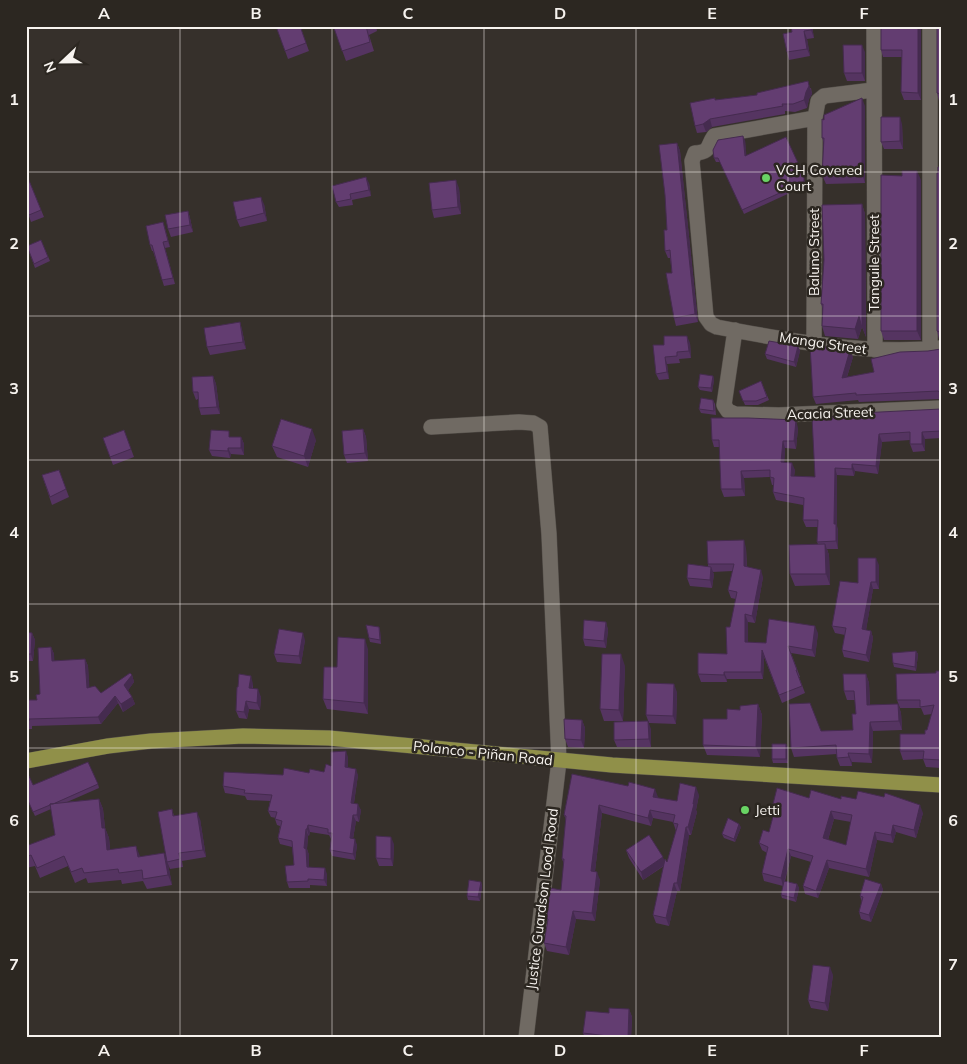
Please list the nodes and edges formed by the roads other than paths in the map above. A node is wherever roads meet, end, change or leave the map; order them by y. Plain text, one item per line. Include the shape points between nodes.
1 (874, 26) edge
2 (930, 26) edge
3 (873, 90) junction
4 (815, 118) junction
5 (734, 330) junction
6 (814, 343) junction
7 (936, 348) edge
8 (875, 350) junction
9 (941, 408) edge
10 (432, 427) dead end
11 (26, 760) edge
12 (558, 761) junction
13 (941, 784) edge
14 (526, 1038) edge

1 - 3 street, Tanguile Street
2 - 7 street
3 - 4 street, Baluno Street via 824,96 818,101
3 - 8 street, Tanguile Street
4 - 5 street, Manga Street via 714,136 704,152 695,153 692,161 706,317 716,326
4 - 6 street, Baluno Street
5 - 6 street, Manga Street
5 - 9 street, Acacia Street via 724,405 735,414
6 - 8 street, Manga Street
7 - 8 street, Manga Street
10 - 12 street, Justice Guardson Lood Road via 519,422 533,422 540,427 549,534
11 - 12 main road, Polanco - Piñan Road via 151,741 243,736 329,738
12 - 13 main road, Polanco - Piñan Road
12 - 14 street, Justice Guardson Lood Road

